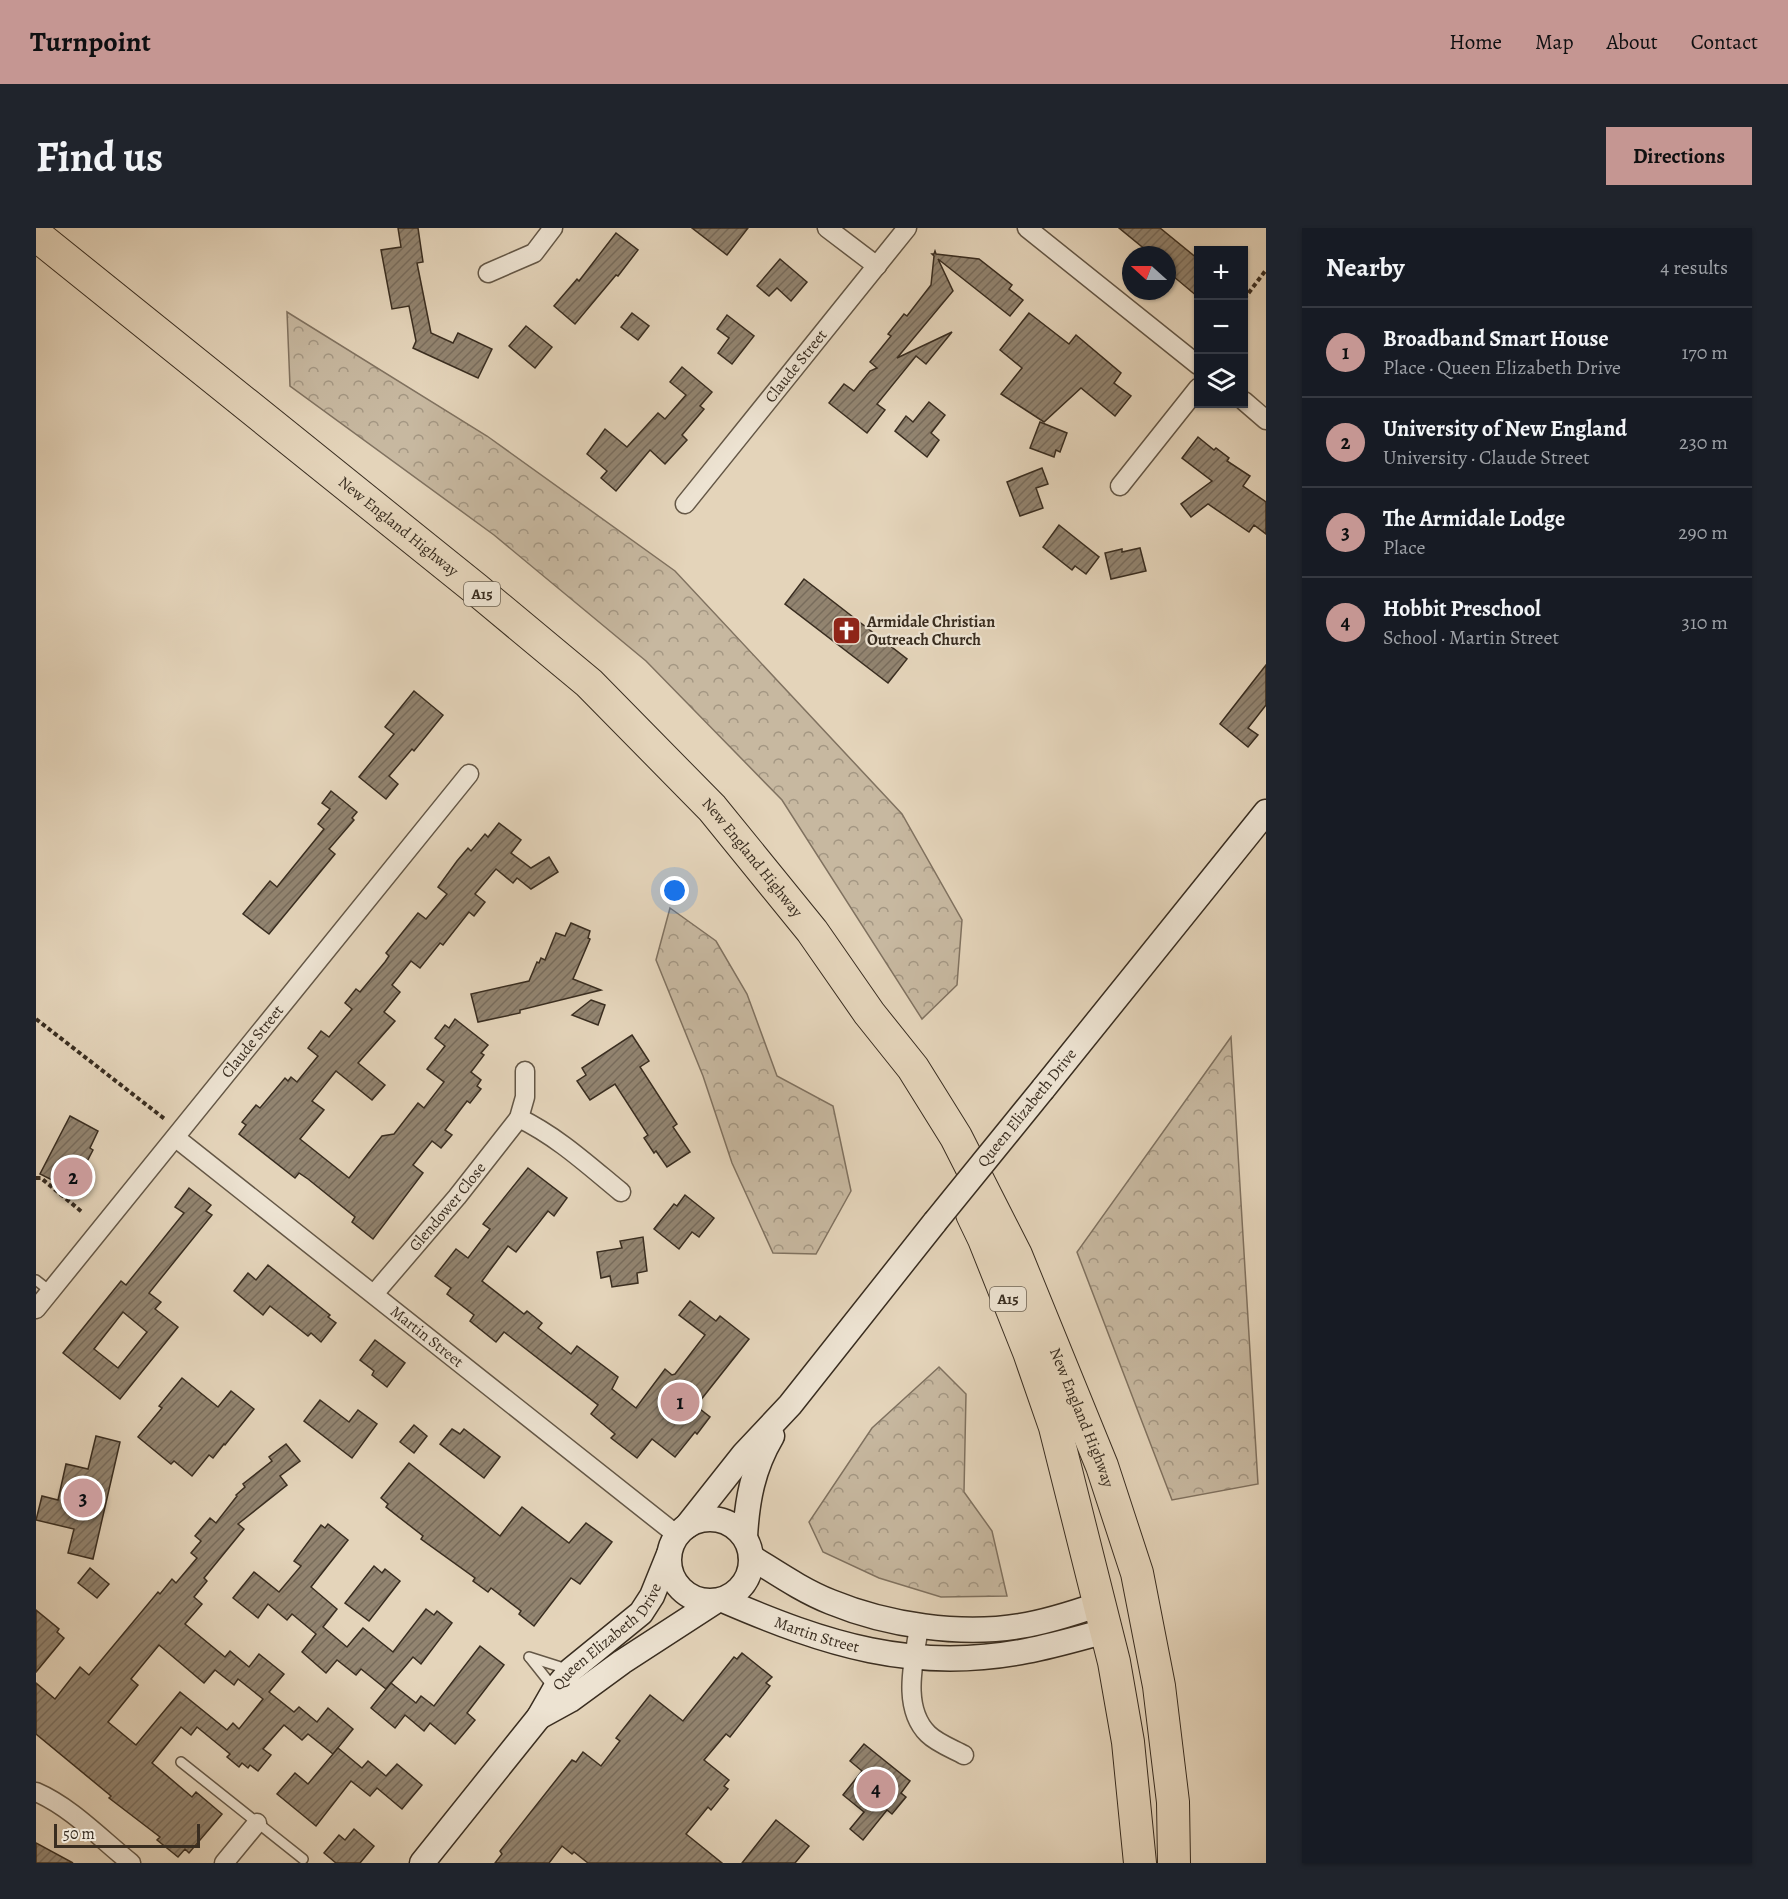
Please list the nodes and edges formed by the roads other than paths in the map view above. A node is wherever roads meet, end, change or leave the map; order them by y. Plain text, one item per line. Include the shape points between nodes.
1 (553, 228) edge
2 (827, 228) edge
3 (907, 228) edge
4 (1027, 228) edge
5 (36, 234) edge
6 (876, 266) junction
7 (488, 273) dead end
8 (1194, 362) edge
9 (1194, 393) edge
10 (1248, 404) edge
11 (1266, 420) edge
12 (1120, 486) dead end
13 (686, 504) dead end
14 (469, 774) dead end
15 (1266, 812) edge
16 (869, 1013) junction
17 (525, 1071) dead end
18 (519, 1118) junction
19 (176, 1138) junction
20 (621, 1192) dead end
21 (43, 1286) edge
22 (374, 1294) junction
23 (36, 1309) edge
24 (790, 1405) junction
25 (1102, 1466) junction
26 (678, 1538) junction
27 (748, 1547) junction
28 (719, 1600) junction
29 (1106, 1617) junction
30 (919, 1627) junction
31 (915, 1658) junction
32 (571, 1670) junction
33 (555, 1689) junction
34 (539, 1717) junction
35 (964, 1755) dead end
36 (181, 1762) dead end
37 (36, 1792) edge
38 (257, 1823) junction
39 (303, 1860) dead end
40 (131, 1863) edge
41 (224, 1863) edge
42 (422, 1863) edge
43 (1140, 1863) edge
44 (1169, 1863) edge
45 (1174, 1863) edge

1 - 7 street via 534,253
2 - 6 street
3 - 6 street, Claude Street
4 - 8 street
5 - 16 highway, New England Highway / A15 via 588,683 712,808 812,931
6 - 13 street, Claude Street
9 - 12 street
10 - 11 street
14 - 19 street, Claude Street
15 - 24 main road, Queen Elizabeth Drive, bridge
16 - 25 highway, New England Highway / A15 via 913,1068 956,1137 1016,1255
16 - 29 highway, New England Highway / A15 via 974,1218 1029,1352 1055,1427
17 - 18 street, Glendower Close via 525,1097
18 - 20 street via 561,1143
18 - 22 street, Glendower Close
19 - 21 street, Claude Street
19 - 22 street, Martin Street
21 - 23 street, Claude Street
22 - 26 street, Martin Street
24 - 26 main road, Queen Elizabeth Drive via 744,1454
24 - 27 main road, Queen Elizabeth Drive via 757,1465 750,1489
25 - 29 highway via 1104,1503 1116,1567 1116,1603
25 - 45 highway, New England Highway / A15 via 1137,1573 1159,1686 1173,1802
26 - 27 main road via 697,1521 718,1519 738,1528
26 - 28 main road via 672,1575 677,1585 694,1598
26 - 32 main road, Queen Elizabeth Drive via 641,1613
27 - 28 main road via 747,1578 733,1595
27 - 30 main road, Martin Street via 791,1583 830,1602 872,1617
28 - 31 main road, Martin Street via 851,1647
28 - 34 main road, Queen Elizabeth Drive
29 - 30 main road, Martin Street via 977,1629
29 - 31 main road, Martin Street via 1025,1651 968,1658
29 - 43 highway, New England Highway / A15 via 1128,1742
29 - 44 highway via 1122,1629 1138,1667 1156,1770 1160,1834
30 - 31 street
31 - 35 street via 911,1698 914,1713 929,1736
32 - 33 main road, Queen Elizabeth Drive
32 - 33 lane via 529,1657
33 - 34 main road, Queen Elizabeth Drive
34 - 42 main road, Queen Elizabeth Drive
36 - 38 lane
37 - 40 street via 65,1809
38 - 39 lane
38 - 41 street

